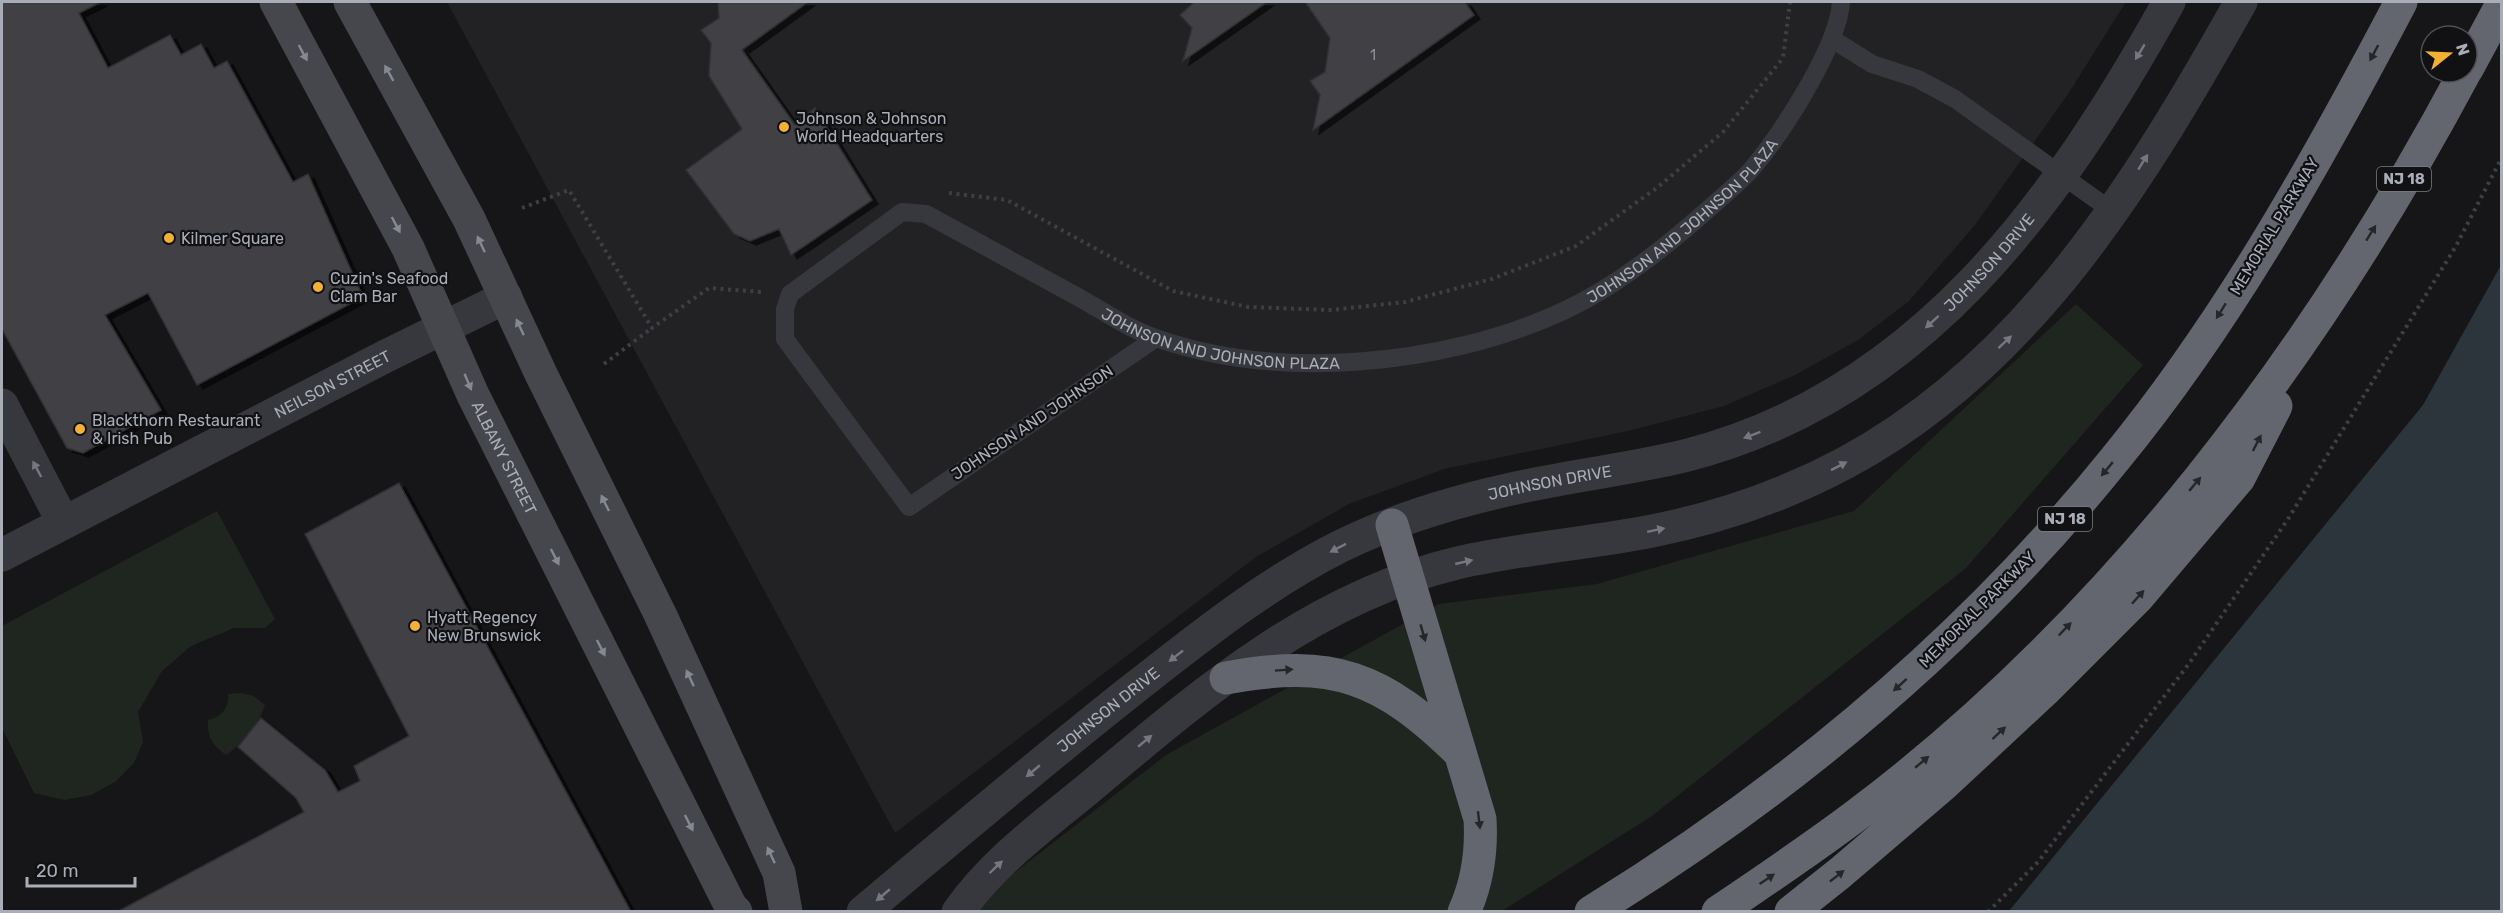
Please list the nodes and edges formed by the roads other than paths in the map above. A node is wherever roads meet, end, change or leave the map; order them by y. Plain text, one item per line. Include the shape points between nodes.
1 (276, 2) edge
2 (350, 2) edge
3 (1841, 2) edge
4 (2169, 2) edge
5 (2241, 2) edge
6 (2401, 2) edge
7 (2502, 4) edge
8 (1832, 39) junction
9 (2479, 46) edge
10 (2458, 84) edge
11 (2062, 175) junction
12 (2112, 211) junction
13 (2339, 283) junction
14 (506, 297) junction
15 (444, 328) junction
16 (1156, 338) junction
17 (2, 405) edge
18 (909, 507) joint
19 (63, 522) junction
20 (1392, 525) junction
21 (2, 555) edge
22 (1407, 577) junction
23 (1226, 678) junction
24 (1462, 755) junction
25 (736, 912) edge
26 (786, 912) edge
27 (863, 912) edge
28 (958, 912) edge
29 (1464, 912) edge
30 (1590, 912) edge
31 (1718, 912) edge
32 (1791, 912) edge

1 -> 15 main road, ALBANY STREET via 408,248
14 -> 2 main road via 469,219
3 - 8 lane, JOHNSON AND JOHNSON PLAZA
4 -> 11 street, JOHNSON DRIVE
12 -> 5 street
6 -> 30 highway, MEMORIAL PARKWAY / NJ 18 via 2349,102 2273,232 2204,339 2075,508 1929,659 1872,709 1726,822
7 - 9 highway, NJ 18
8 - 11 lane via 1872,64 1918,79 1955,99
8 - 16 lane, JOHNSON AND JOHNSON PLAZA via 1793,112 1749,172 1682,232 1625,275 1559,313 1485,339 1350,363 1277,364
13 -> 10 highway, NJ 18 via 2409,172
11 - 12 lane
11 -> 20 street, JOHNSON DRIVE via 2004,250 1948,307 1878,366 1805,411 1710,449 1502,492
22 -> 12 street via 1491,556 1697,520 1758,501 1844,463 1929,407 2015,333 2067,274
31 -> 13 highway, NJ 18 via 1814,847 1905,777 2049,645 2141,549 2226,447
32 -> 13 highway via 1943,785 2138,597 2239,478
14 - 15 street, NEILSON STREET
26 -> 14 main road via 780,873
15 - 19 street, NEILSON STREET
15 -> 25 main road, ALBANY STREET via 478,405
16 - 18 lane, JOHNSON AND JOHNSON
16 - 18 lane, JOHNSON AND JOHNSON PLAZA via 926,214 902,212 790,294 785,309 785,339
19 -> 17 street
19 - 21 street, NEILSON STREET
20 - 22 highway
20 -> 27 street, JOHNSON DRIVE via 1341,546 1250,600 1110,707
22 - 23 street via 1317,617
22 -> 24 highway
23 -> 24 highway via 1285,669 1352,678 1399,699
28 -> 23 street via 1003,860 1171,719
24 -> 29 highway via 1477,808 1481,841 1474,887

